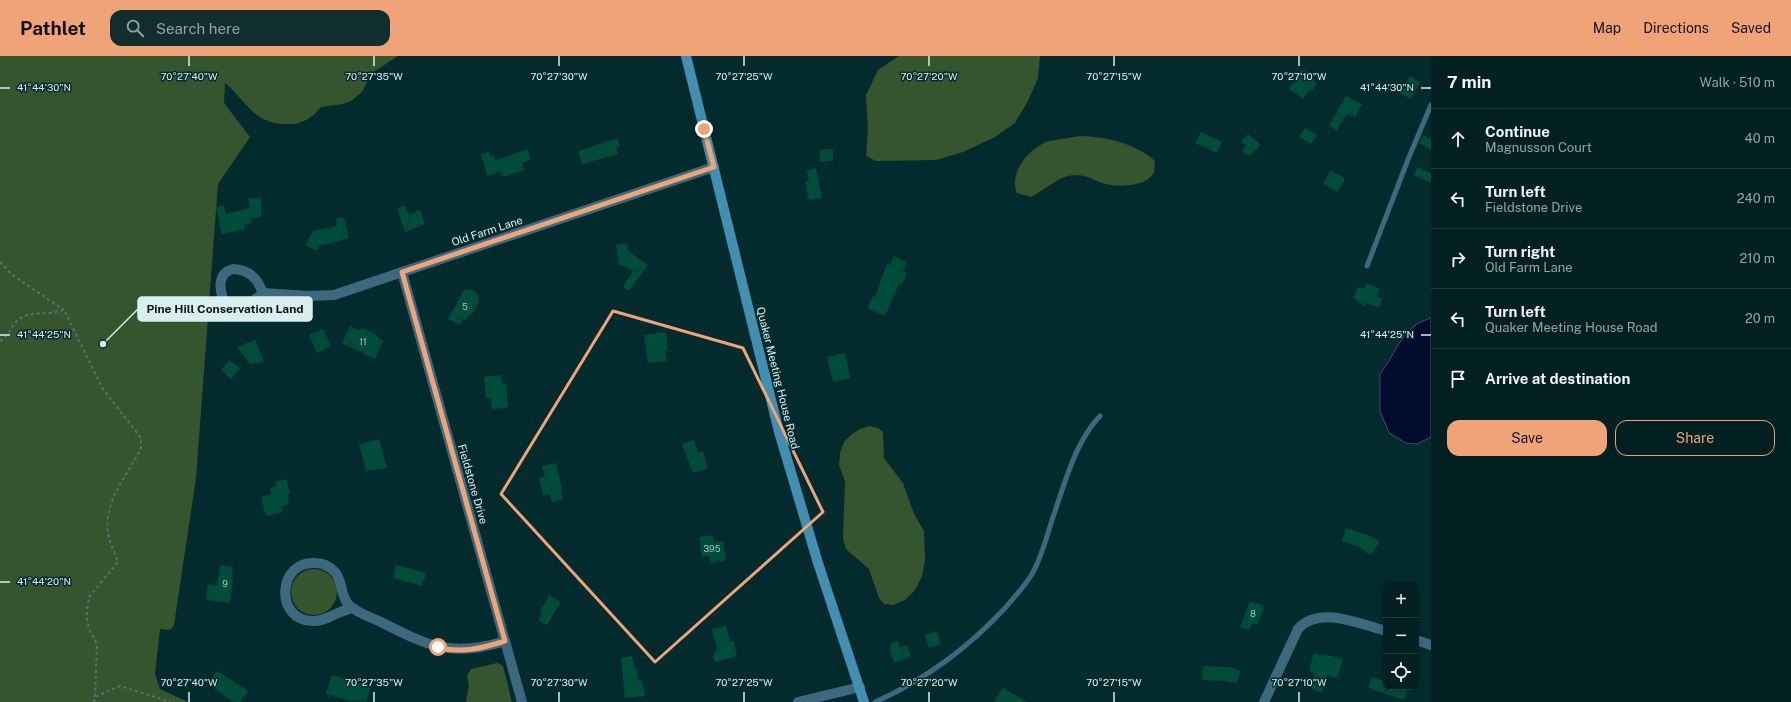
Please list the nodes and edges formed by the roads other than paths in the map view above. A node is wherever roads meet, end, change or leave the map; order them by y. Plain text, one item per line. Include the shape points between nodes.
1 (686, 56) edge
2 (1431, 105) edge
3 (714, 167) junction
4 (1367, 266) dead end
5 (402, 272) junction
6 (264, 293) junction
7 (1100, 416) dead end
8 (353, 608) junction
9 (1383, 630) edge
10 (505, 641) junction
11 (1419, 641) edge
12 (1431, 645) edge
13 (860, 687) junction
14 (522, 702) edge
15 (798, 702) edge
16 (864, 702) edge
17 (875, 702) edge
18 (1264, 702) edge

1 - 3 main road, Quaker Meeting House Road
2 - 4 lane
3 - 5 street, Old Farm Lane
3 - 13 main road, Quaker Meeting House Road via 790,473
5 - 6 street, Old Farm Lane via 334,295
5 - 10 street, Fieldstone Drive
6 - 6 street via 252,303 237,306 223,299 221,279 228,270 248,272 255,277
7 - 17 lane via 1089,428 1067,478 1033,573 1021,590 984,631 957,654
8 - 8 street via 344,597 338,576 329,567 320,563 306,564 294,570 288,580 285,598 293,613 301,619 319,621
8 - 10 street via 394,629 442,648 473,649
9 - 18 street via 1340,618 1314,618 1304,622 1298,629
10 - 14 street, Fieldstone Drive
11 - 12 street
13 - 15 street
13 - 16 main road, Quaker Meeting House Road

